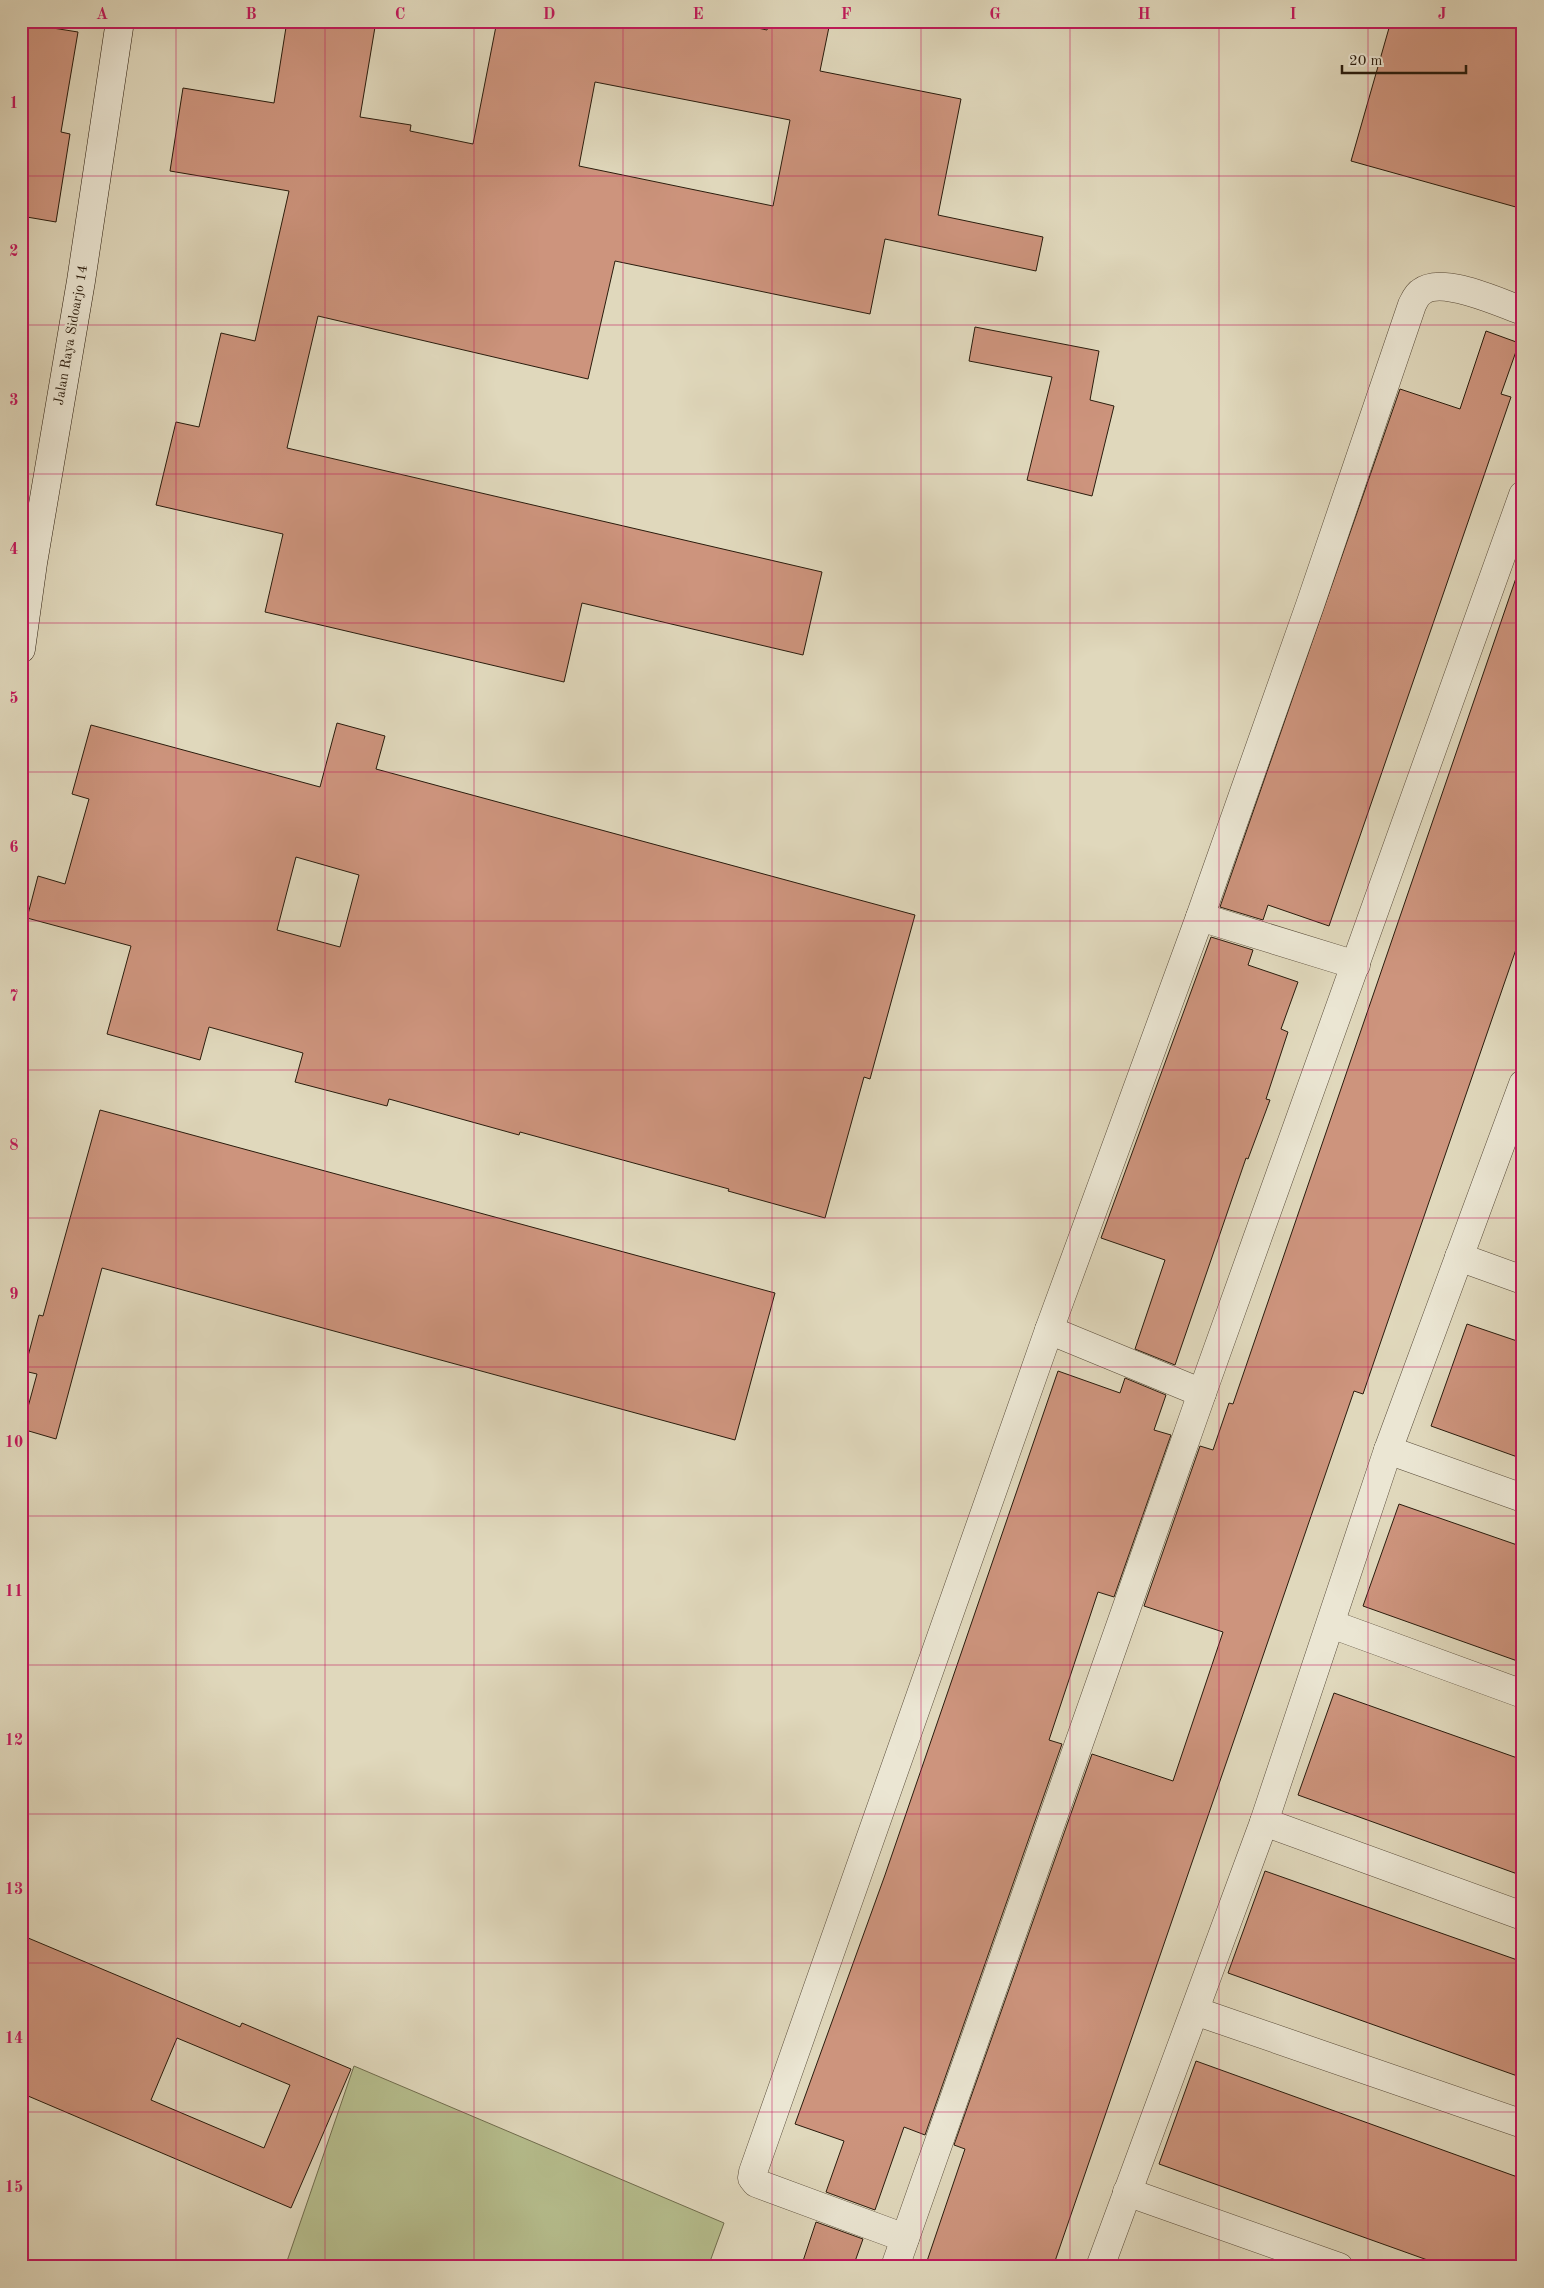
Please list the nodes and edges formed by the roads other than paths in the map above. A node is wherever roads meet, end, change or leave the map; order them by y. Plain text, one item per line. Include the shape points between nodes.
1 (120, 21) edge
2 (1523, 311) edge
3 (1523, 495) edge
4 (21, 648) edge
5 (1200, 917) junction
6 (1356, 965) junction
7 (1523, 1084) edge
8 (1459, 1257) junction
9 (1523, 1280) edge
10 (1049, 1330) junction
11 (1202, 1393) junction
12 (1388, 1450) junction
13 (1523, 1498) edge
14 (1331, 1624) junction
15 (1523, 1694) edge
16 (1264, 1822) junction
17 (1523, 1916) edge
18 (1195, 2011) junction
19 (1523, 2124) edge
20 (1127, 2192) junction
21 (905, 2238) junction
22 (895, 2267) edge
23 (1100, 2267) edge
24 (1340, 2267) edge

1 - 4 street, Jalan Raya Sidoarjo 14
2 - 5 street via 1456,287 1432,287 1420,292 1412,305
3 - 6 street
5 - 6 street
5 - 10 street
6 - 11 street
7 - 8 street
8 - 9 street
8 - 12 street
10 - 11 street
10 - 21 street via 752,2178 756,2184
11 - 21 street
12 - 13 street
12 - 14 street
14 - 15 street
14 - 16 street
16 - 17 street
16 - 18 street
18 - 19 street
18 - 20 street
20 - 23 street
20 - 24 street
21 - 22 street

